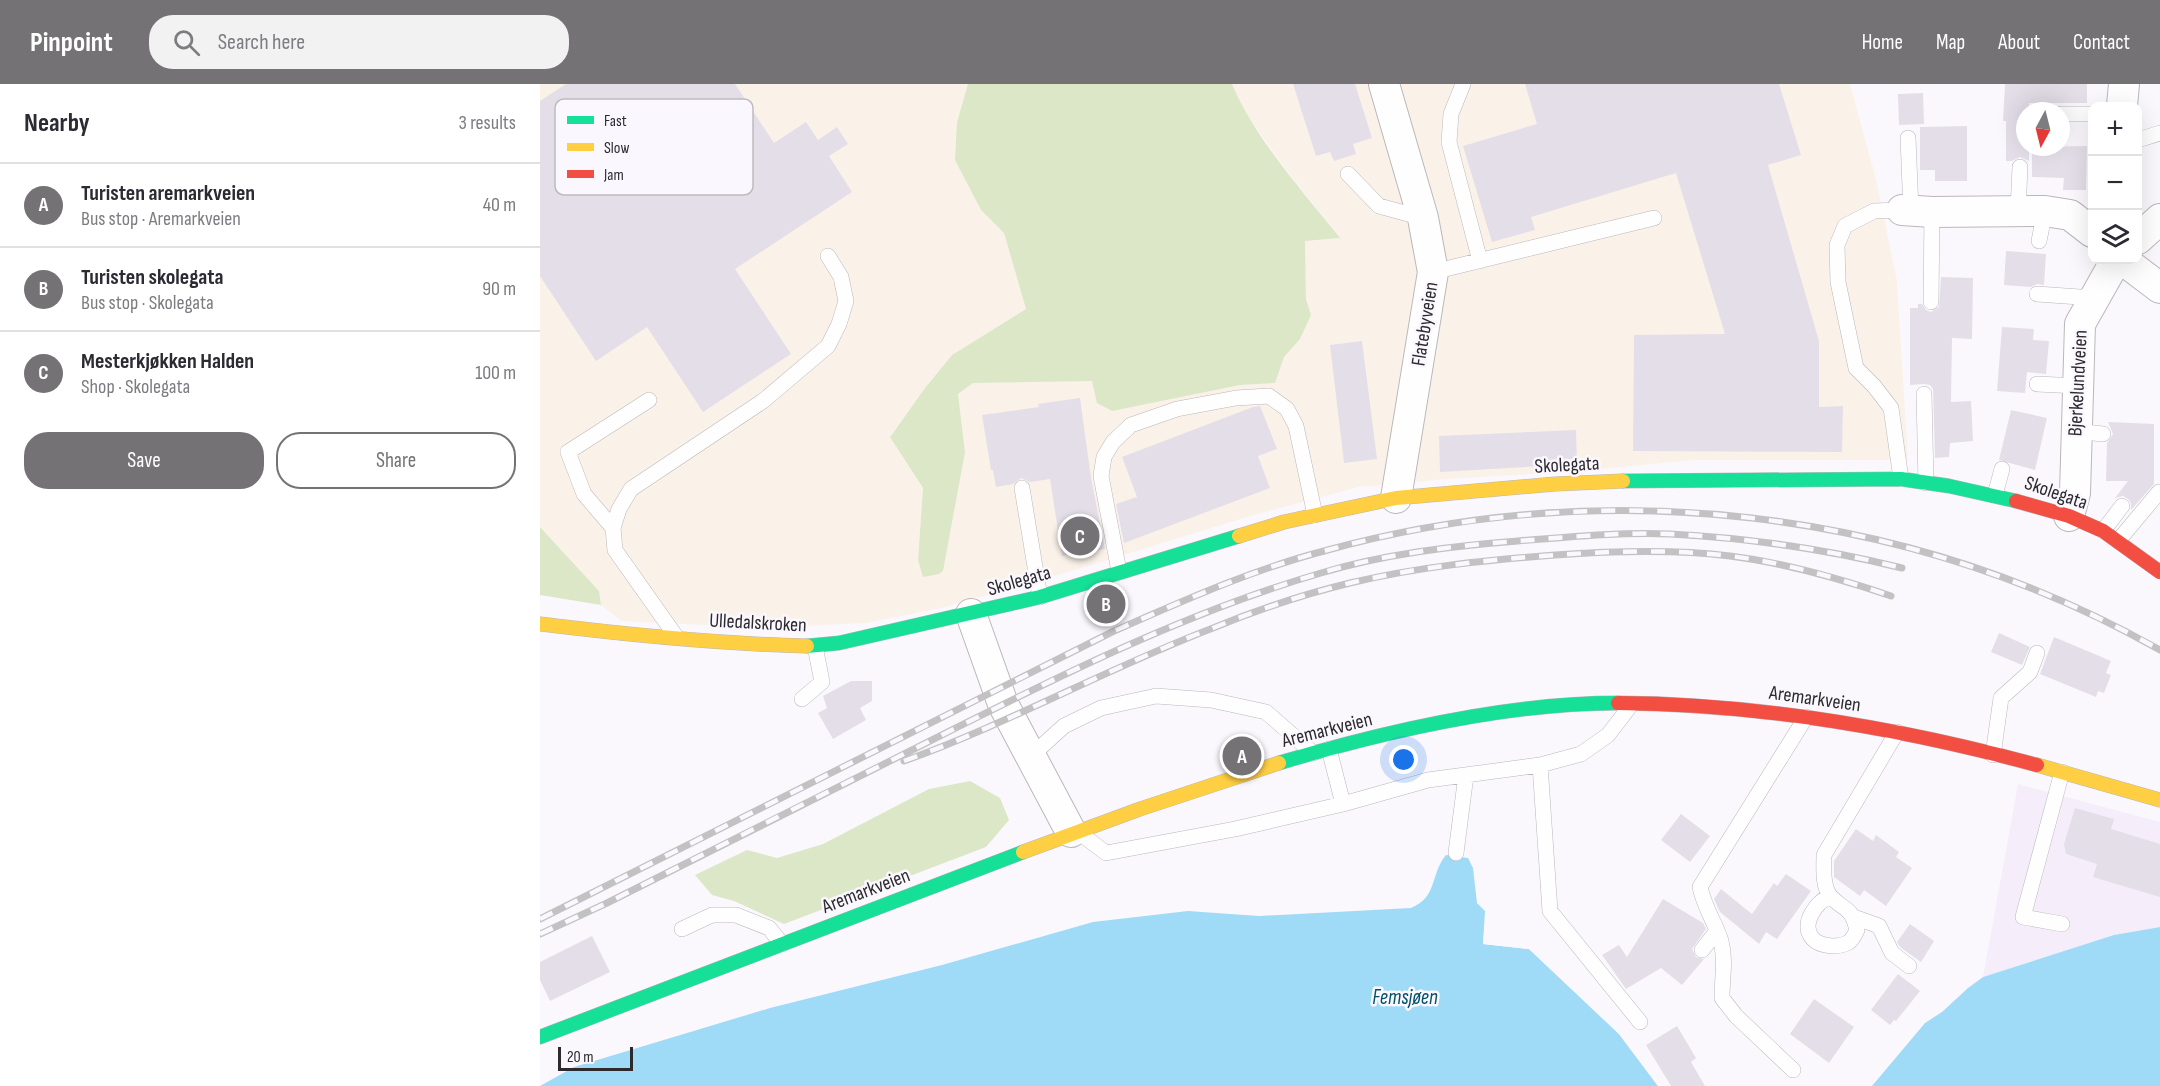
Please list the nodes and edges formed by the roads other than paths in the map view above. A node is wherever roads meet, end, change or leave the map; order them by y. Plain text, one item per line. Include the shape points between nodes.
1 (1384, 84) edge
2 (1463, 84) edge
3 (2124, 84) edge
4 (2122, 102) edge
5 (2070, 114) edge
6 (2088, 114) edge
7 (2160, 133) edge
8 (1908, 138) dead end
9 (2142, 139) edge
10 (2020, 167) dead end
11 (1348, 174) dead end
12 (1915, 211) junction
13 (2032, 211) junction
14 (1423, 218) junction
15 (1654, 218) dead end
16 (2160, 219) edge
17 (2088, 229) edge
18 (2142, 235) edge
19 (2039, 242) dead end
20 (828, 256) dead end
21 (1480, 261) junction
22 (2114, 264) edge
23 (2128, 264) edge
24 (1433, 272) junction
25 (2160, 288) edge
26 (2037, 294) dead end
27 (2094, 298) junction
28 (1931, 302) dead end
29 (2037, 384) dead end
30 (2077, 386) junction
31 (1924, 394) dead end
32 (649, 400) dead end
33 (2002, 469) dead end
34 (1901, 479) junction
35 (1926, 483) junction
36 (1022, 488) dead end
37 (2159, 492) edge
38 (1995, 495) junction
39 (1396, 498) junction
40 (2121, 506) dead end
41 (1315, 515) junction
42 (2070, 516) junction
43 (613, 528) junction
44 (2103, 531) junction
45 (2118, 541) junction
46 (1119, 571) junction
47 (2160, 572) edge
48 (1040, 597) junction
49 (971, 615) junction
50 (540, 624) edge
51 (677, 638) junction
52 (815, 646) junction
53 (2037, 652) dead end
54 (802, 699) dead end
55 (1633, 703) junction
56 (1806, 717) junction
57 (1897, 732) junction
58 (1329, 749) junction
59 (1312, 753) junction
60 (1994, 755) junction
61 (1030, 756) junction
62 (1540, 765) junction
63 (2062, 772) junction
64 (1466, 775) junction
65 (2160, 800) edge
66 (1343, 804) junction
67 (1074, 832) junction
68 (1456, 853) dead end
69 (1830, 896) junction
70 (1854, 917) junction
71 (2062, 924) dead end
72 (682, 929) dead end
73 (1717, 931) junction
74 (782, 945) junction
75 (1702, 950) dead end
76 (1909, 966) dead end
77 (1640, 1022) dead end
78 (540, 1037) edge
79 (1793, 1070) dead end

1 - 14 street, Flatebyveien
2 - 21 lane via 1451,114 1449,142
3 - 4 street
5 - 6 lane
7 - 9 lane
8 - 12 lane
10 - 13 lane
11 - 14 lane via 1379,206
12 - 13 street
12 - 28 lane
12 - 34 lane via 1874,211 1845,226 1837,245 1838,282 1856,368 1891,408
13 - 17 street via 2070,215
13 - 19 lane
14 - 24 street, Flatebyveien
15 - 21 lane
16 - 18 street
20 - 43 lane via 842,277 846,301 828,346 763,401 631,489
21 - 24 lane
22 - 27 street, Bjerkelundveien
23 - 25 street
24 - 39 street, Flatebyveien
26 - 27 lane
27 - 30 street, Bjerkelundveien via 2080,324
29 - 30 lane
30 - 42 street, Bjerkelundveien via 2089,432
31 - 35 lane
32 - 43 lane via 568,452 584,494
33 - 38 lane
34 - 35 main road, Skolegata
34 - 39 main road, Skolegata via 1654,480
35 - 38 main road, Skolegata
36 - 48 lane
37 - 45 lane
38 - 42 main road, Skolegata
39 - 41 main road, Skolegata
40 - 44 lane
41 - 46 main road, Skolegata
41 - 46 lane via 1296,426 1287,410 1269,396 1177,410 1131,425 1113,441 1104,457 1101,476
42 - 44 main road, Skolegata
43 - 51 lane via 615,550
44 - 45 main road, Skolegata
45 - 47 main road, Skolegata
46 - 48 main road, Skolegata
48 - 49 main road, Skolegata
49 - 52 main road, Ulledalskroken
49 - 61 street via 996,689
50 - 51 main road, Ulledalskroken
51 - 52 main road, Ulledalskroken
52 - 54 lane via 822,682
53 - 60 lane via 2030,672 2001,698
55 - 56 main road, Aremarkveien via 1727,707
55 - 58 main road, Aremarkveien via 1552,706 1489,714
55 - 62 lane via 1608,735 1581,754
56 - 57 main road, Aremarkveien
56 - 73 lane via 1700,887
57 - 60 main road, Aremarkveien
57 - 69 lane via 1824,855 1824,876
58 - 59 main road, Aremarkveien
58 - 66 lane
59 - 61 lane via 1266,712 1211,699 1156,696 1101,708 1064,726
59 - 67 main road, Aremarkveien via 1180,793
60 - 63 main road, Aremarkveien
61 - 67 street
62 - 64 lane
62 - 77 lane via 1550,911
63 - 65 main road, Aremarkveien
63 - 71 lane via 2023,917
64 - 66 lane via 1428,780
64 - 68 lane
66 - 67 lane via 1106,853
67 - 74 main road, Aremarkveien
69 - 70 lane
69 - 70 lane via 1820,901 1811,916 1808,930 1814,939 1838,946 1851,941 1857,930
70 - 76 lane via 1879,926 1892,953
72 - 74 lane via 712,915 736,915 769,928
73 - 75 lane
73 - 79 lane via 1725,960 1722,998
74 - 78 main road, Aremarkveien

